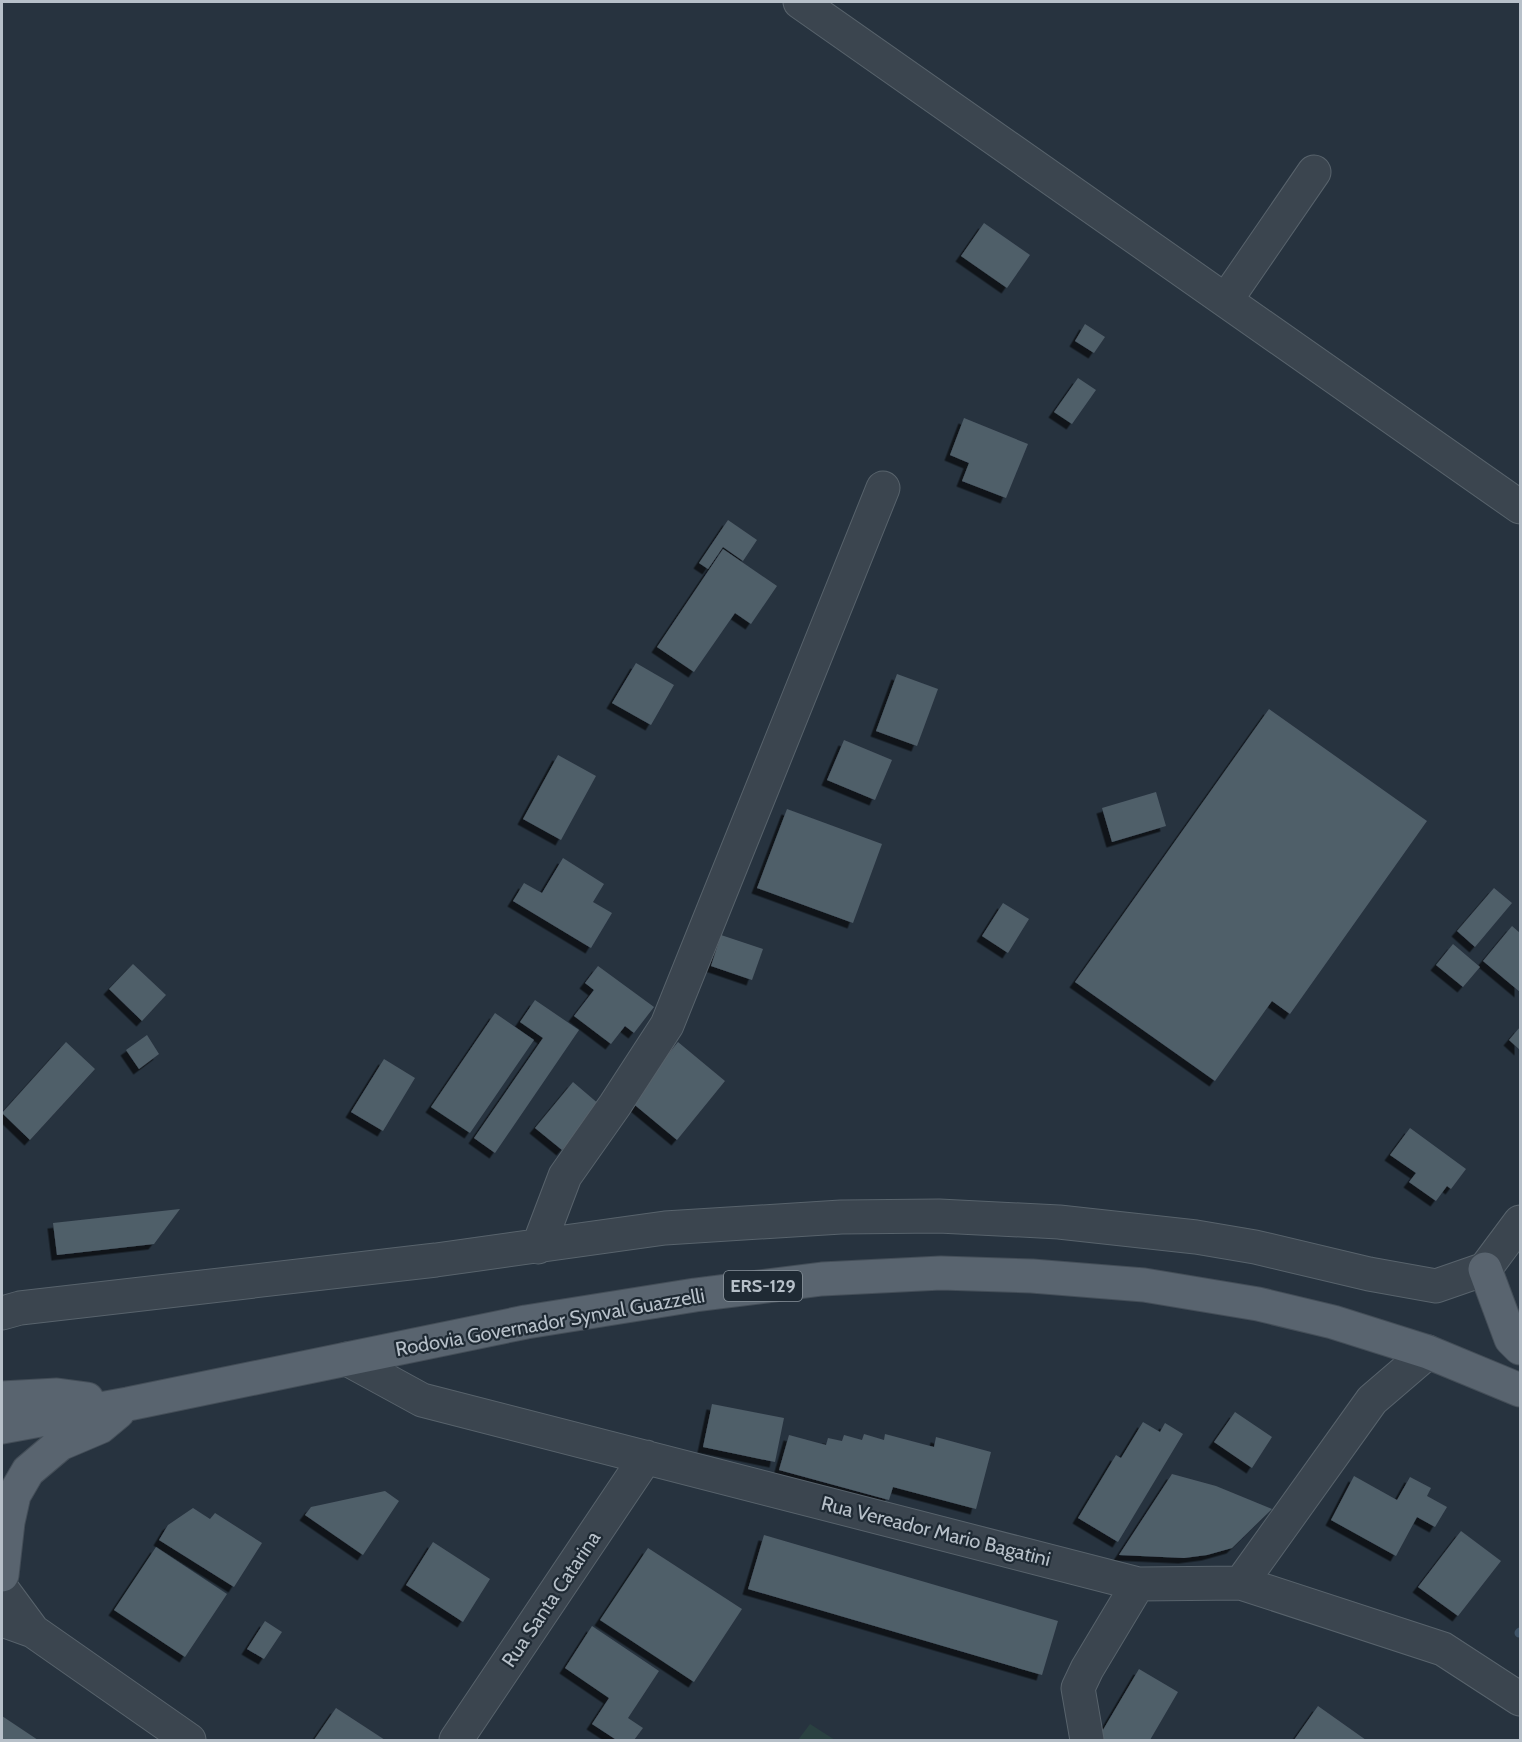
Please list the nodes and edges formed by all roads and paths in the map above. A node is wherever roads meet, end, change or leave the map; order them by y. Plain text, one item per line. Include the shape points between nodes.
1 (800, 2) edge
2 (1314, 172) dead end
3 (1226, 300) junction
4 (883, 488) dead end
5 (1521, 507) edge
6 (1521, 1222) edge
7 (538, 1247) junction
8 (1521, 1266) edge
9 (1487, 1267) junction
10 (11, 1310) edge
11 (2, 1334) edge
12 (1521, 1348) edge
13 (1428, 1352) junction
14 (347, 1359) junction
15 (1521, 1390) edge
16 (2, 1398) edge
17 (128, 1404) junction
18 (2, 1427) edge
19 (646, 1457) junction
20 (2, 1575) edge
21 (1241, 1583) junction
22 (1138, 1584) junction
23 (2, 1589) edge
24 (2, 1620) edge
25 (33, 1631) junction
26 (1521, 1699) edge
27 (189, 1740) edge
28 (456, 1740) edge
29 (1087, 1740) edge

1 - 3 street
2 - 3 street
3 - 5 street
4 - 7 street via 667,1025 565,1176
6 - 9 street
7 - 9 street via 665,1228 841,1217 939,1216 1059,1222 1196,1237 1436,1286
7 - 10 street
8 - 9 street
9 - 12 main road via 1511,1339
10 - 11 street
13 - 14 main road, Rodovia Governador Synval Guazzelli / ERS-129 via 1258,1304 1156,1287 1032,1276 941,1274 822,1279 695,1295 526,1322
13 - 15 main road, Rodovia Governador Synval Guazzelli / ERS-129
13 - 21 street via 1372,1400
14 - 17 main road, Rodovia Governador Synval Guazzelli / ERS-129
14 - 19 street, Rua Vereador Mario Bagatini via 422,1400
16 - 17 main road via 57,1395
17 - 18 main road, Rodovia Governador Synval Guazzelli / ERS-129
17 - 20 main road via 100,1427 60,1444 28,1472 14,1495
19 - 22 street, Rua Vereador Mario Bagatini
19 - 28 street, Rua Santa Catarina
21 - 22 street, Rua Vereador Mario Bagatini
21 - 26 street, Rua Vereador Mario Bagatini via 1443,1649
22 - 29 street via 1078,1688
23 - 25 street
24 - 25 street
25 - 27 street

